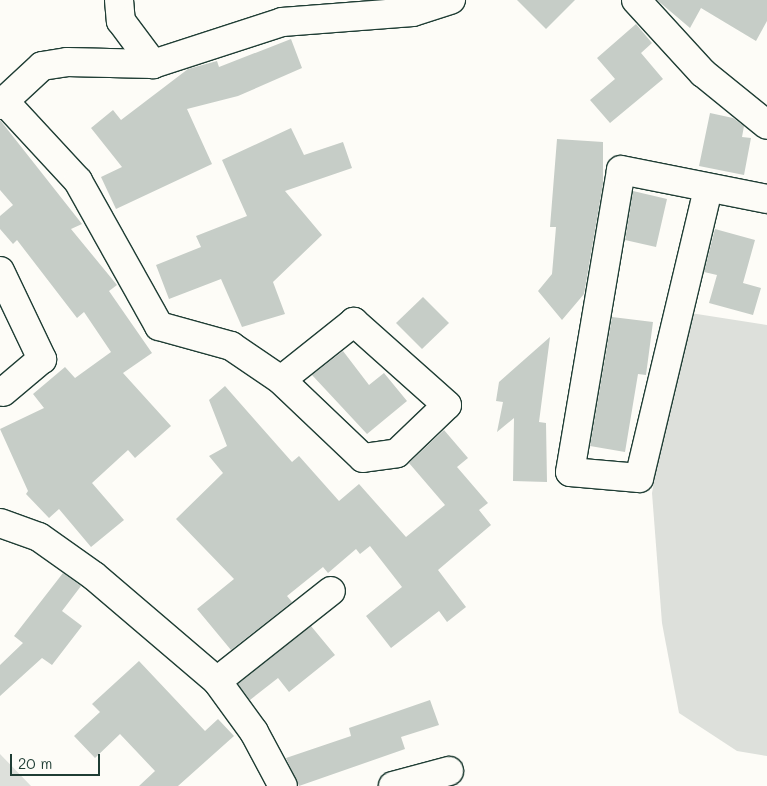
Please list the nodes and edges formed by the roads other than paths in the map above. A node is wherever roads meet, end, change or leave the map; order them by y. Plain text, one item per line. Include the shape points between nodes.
1 (119, 0) edge
2 (451, 0) edge
3 (636, 0) edge
4 (153, 64) junction
5 (2, 103) edge
6 (767, 124) edge
7 (708, 189) junction
8 (767, 199) edge
9 (0, 271) edge
10 (281, 380) junction
11 (3, 392) dead end
12 (0, 523) edge
13 (331, 591) dead end
14 (217, 681) junction
15 (449, 771) dead end
16 (283, 786) edge
17 (393, 786) edge

1 - 4 street via 121,21
2 - 4 street via 413,12 282,22
3 - 6 street via 703,73
4 - 5 street via 67,62 42,66
5 - 10 street via 78,181 159,326 231,346
7 - 7 street via 621,170 570,472 638,478
7 - 8 street
9 - 11 street via 42,359
10 - 10 street via 363,458 397,453 447,405 354,322
12 - 14 street via 39,536 94,576
13 - 14 street
14 - 16 street via 254,732
15 - 17 street

